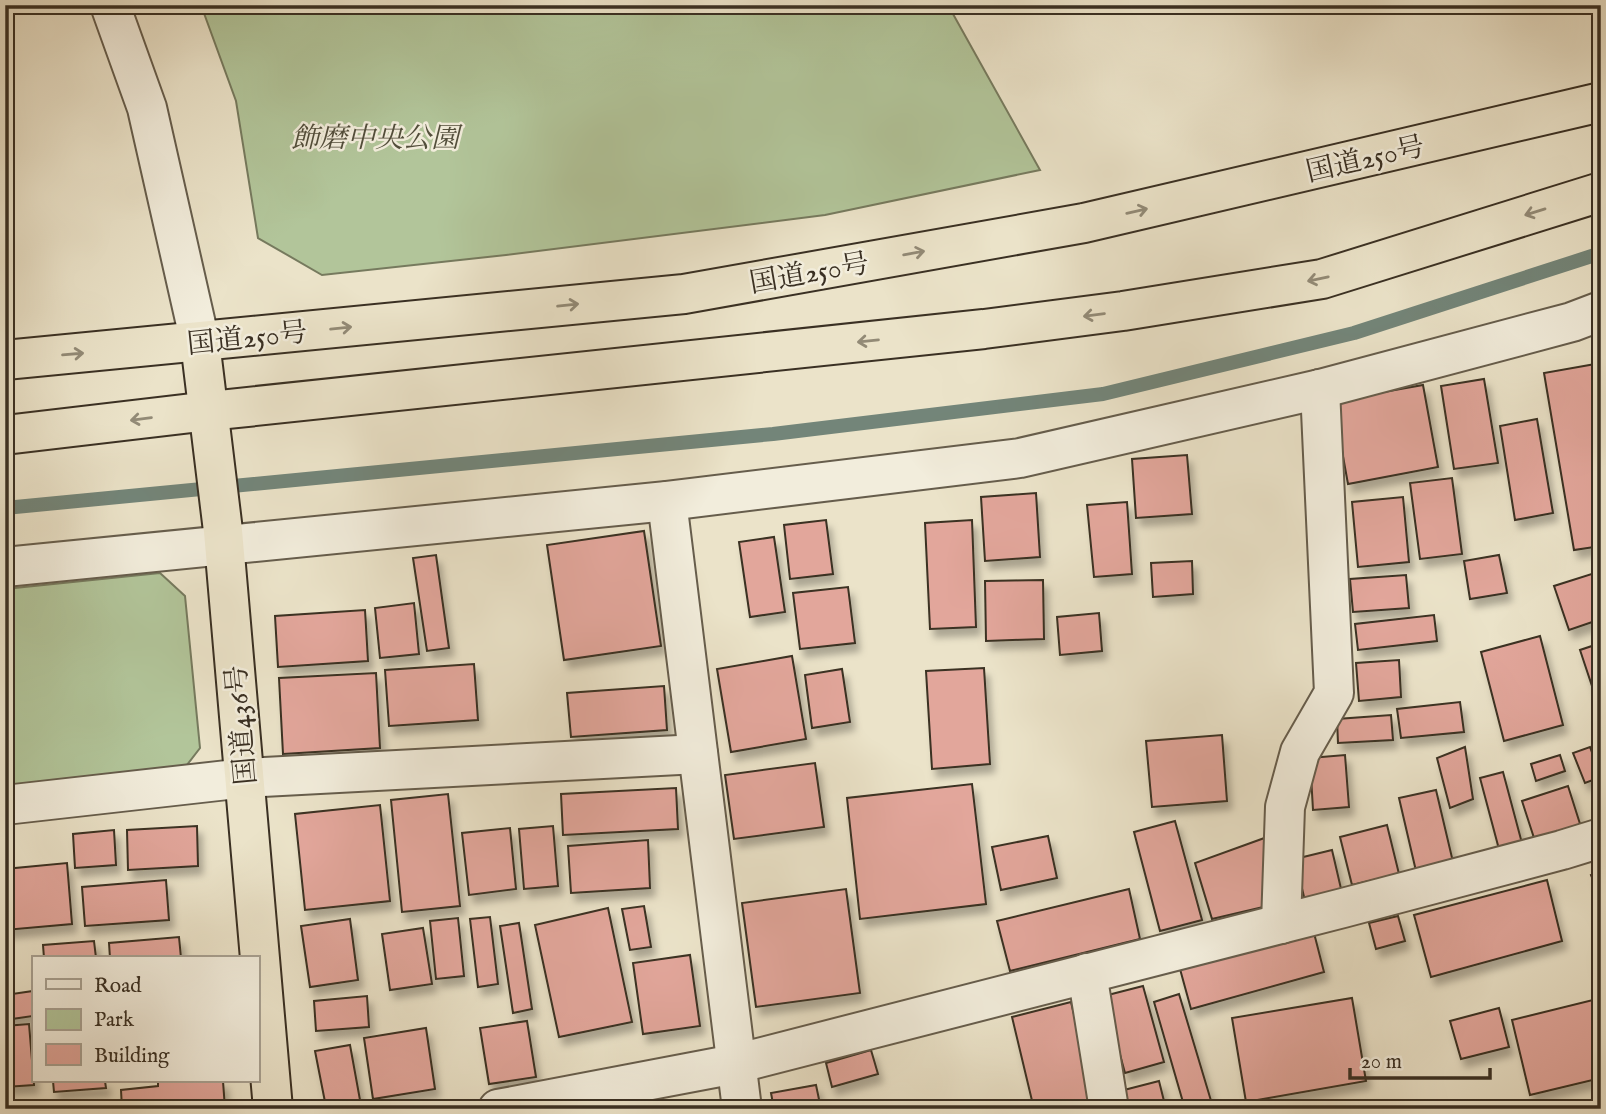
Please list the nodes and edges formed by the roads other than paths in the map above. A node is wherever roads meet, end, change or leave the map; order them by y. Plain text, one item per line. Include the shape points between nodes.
1 (110, 5) edge
2 (1601, 102) edge
3 (1601, 192) edge
4 (1601, 311) edge
5 (200, 342) junction
6 (5, 360) edge
7 (1320, 389) junction
8 (209, 411) junction
9 (5, 435) edge
10 (667, 501) junction
11 (223, 539) junction
12 (5, 567) edge
13 (698, 754) junction
14 (245, 778) junction
15 (5, 805) edge
16 (1601, 838) edge
17 (1281, 923) junction
18 (1087, 973) junction
19 (735, 1064) junction
20 (273, 1109) edge
21 (498, 1109) edge
22 (742, 1109) edge
23 (1109, 1109) edge

1 - 5 street via 147,108
5 -> 2 highway, 国道250号 via 684,294 1084,223
3 -> 8 highway via 1322,279 1123,311
4 - 7 street
6 -> 5 highway, 国道250号
5 - 8 highway, 国道436号
7 - 10 street via 1020,458
7 - 17 street via 1334,693 1300,752 1285,807
8 -> 9 highway
8 - 11 highway, 国道436号
10 - 11 street
10 - 13 street
11 - 12 street
11 - 14 highway, 国道436号
13 - 14 street
13 - 19 street
14 - 15 street
14 - 20 highway, 国道436号
16 - 17 street
17 - 18 street
18 - 19 street
18 - 23 street
19 - 21 street
19 - 22 street

